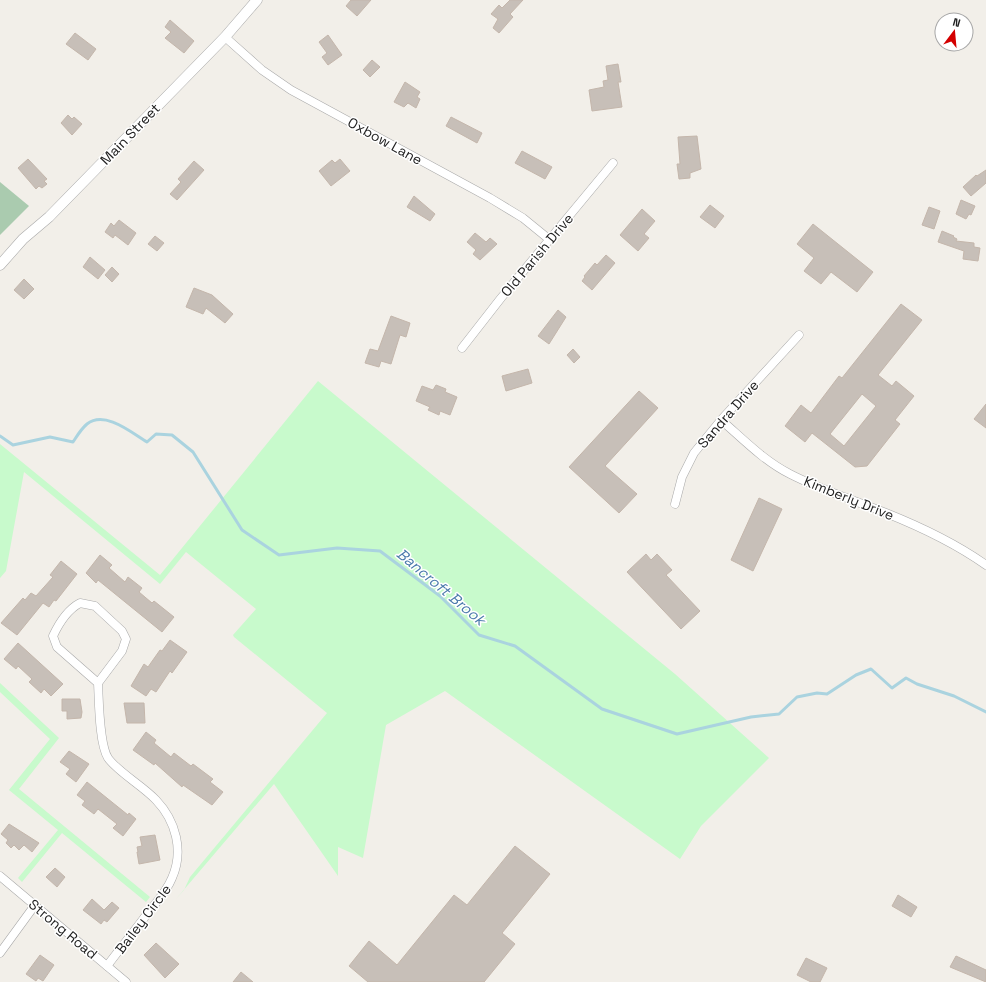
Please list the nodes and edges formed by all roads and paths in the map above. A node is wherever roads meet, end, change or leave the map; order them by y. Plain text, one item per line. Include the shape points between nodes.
1 (258, 0) edge
2 (225, 37) junction
3 (613, 163) dead end
4 (550, 240) junction
5 (0, 265) edge
6 (799, 335) dead end
7 (462, 348) dead end
8 (721, 420) junction
9 (675, 504) dead end
10 (986, 564) edge
11 (98, 683) junction
12 (0, 876) edge
13 (35, 906) junction
14 (0, 953) edge
15 (107, 966) junction
16 (126, 982) edge

1 - 2 street, Main Street
2 - 4 street, Oxbow Lane via 262,70 291,90 490,198 523,218
2 - 5 street, Main Street
3 - 4 street, Old Parish Drive
4 - 7 street, Old Parish Drive
6 - 8 street, Sandra Drive
8 - 9 street, Sandra Drive via 694,453 682,477
8 - 10 street, Kimberly Drive via 789,474 945,538
11 - 11 street via 122,651 126,639 122,631 95,606 80,603 58,624 53,636 57,647
11 - 15 street, Bailey Circle via 103,744 108,758 156,800 175,831 178,844 178,858 173,878
12 - 13 street, Strong Road
13 - 14 street
13 - 15 street, Strong Road
15 - 16 street, Strong Road

